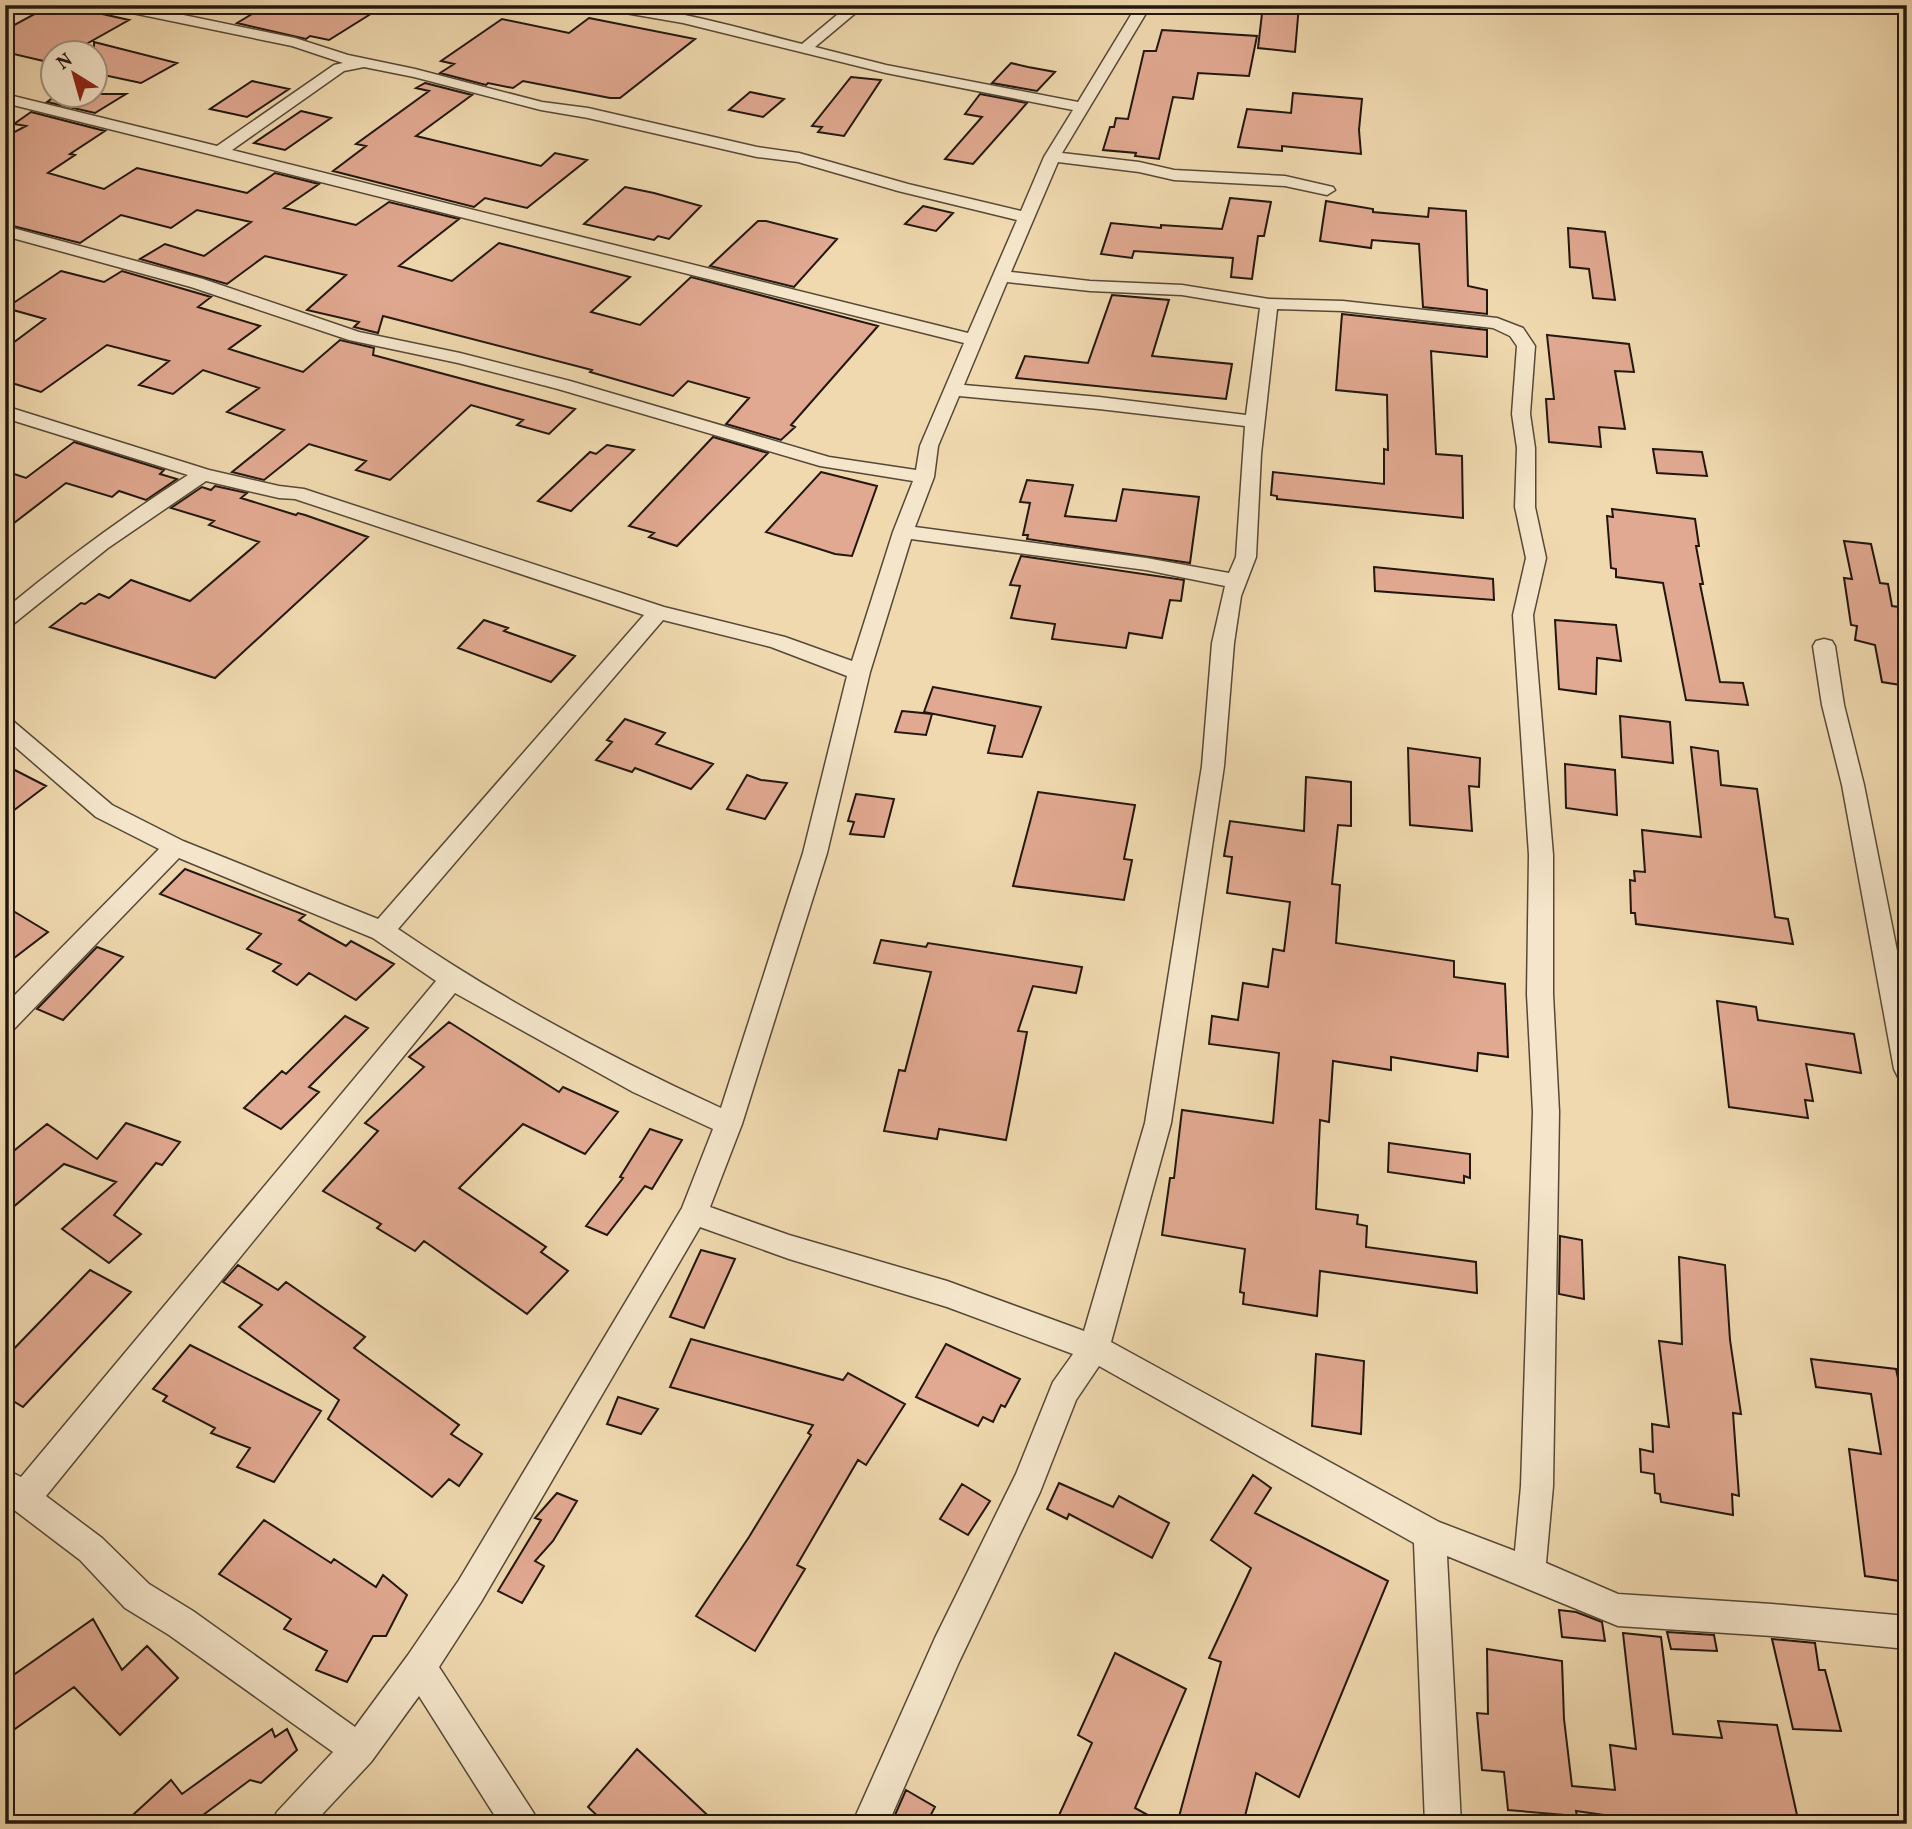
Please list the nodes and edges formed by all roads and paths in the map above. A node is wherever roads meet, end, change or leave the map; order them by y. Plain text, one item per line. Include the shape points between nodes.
1 (113, 5) edge
2 (601, 5) edge
3 (858, 5) edge
4 (1144, 5) edge
5 (642, 8) edge
6 (803, 50) junction
7 (342, 63) junction
8 (5, 98) edge
9 (1082, 107) junction
10 (220, 151) junction
11 (1052, 157) junction
12 (1327, 190) dead end
13 (1026, 217) junction
14 (5, 230) edge
15 (1001, 276) junction
16 (1269, 304) junction
17 (975, 340) junction
18 (954, 390) junction
19 (5, 412) edge
20 (1254, 422) junction
21 (204, 474) junction
22 (924, 477) junction
23 (903, 531) junction
24 (1235, 581) junction
25 (658, 612) junction
26 (5, 620) edge
27 (1824, 646) dead end
28 (859, 672) junction
29 (5, 726) edge
30 (175, 847) junction
31 (383, 931) junction
32 (452, 979) junction
33 (5, 1022) edge
34 (1907, 1069) edge
35 (729, 1124) junction
36 (694, 1213) junction
37 (1094, 1348) junction
38 (15, 1491) edge
39 (1430, 1535) junction
40 (1529, 1572) junction
41 (1907, 1633) edge
42 (420, 1667) junction
43 (359, 1750) junction
44 (289, 1824) edge
45 (521, 1824) edge
46 (870, 1824) edge
47 (1443, 1824) edge

1 - 7 street via 295,42
2 - 5 street
3 - 6 street
4 - 9 street
5 - 6 street
6 - 9 street
7 - 10 street
7 - 13 street via 364,62 541,106 799,158
8 - 10 street
9 - 11 street
10 - 17 street
11 - 12 street via 1174,175 1285,181
11 - 13 street
13 - 15 street
14 - 22 street via 197,283 355,336 564,385 827,462
15 - 16 street via 1182,290
15 - 17 street
16 - 20 street
16 - 40 street via 1343,306 1497,323 1517,332 1526,346 1521,414 1526,447 1525,507 1536,558 1523,615 1541,855 1540,994 1546,1112 1537,1486
17 - 18 street
18 - 20 street
18 - 22 street via 929,446
19 - 21 street
20 - 24 street via 1246,556
21 - 25 street via 297,494
21 - 26 street via 118,532
22 - 23 street
23 - 24 street
23 - 28 street
24 - 37 street via 1222,654 1213,766 1158,1123
25 - 28 street via 778,642
25 - 31 street
27 - 34 street
28 - 35 street via 815,853
29 - 30 street via 104,811
30 - 31 street
30 - 33 street
31 - 32 street
32 - 35 street via 642,1084
32 - 38 street
35 - 36 street
36 - 37 street via 947,1294
36 - 42 street via 470,1591
37 - 39 street
37 - 46 street via 1064,1392 1029,1481
38 - 43 street via 91,1549 137,1596
39 - 40 street
39 - 47 street
40 - 41 street via 1618,1610
42 - 43 street
42 - 45 street
43 - 44 street

